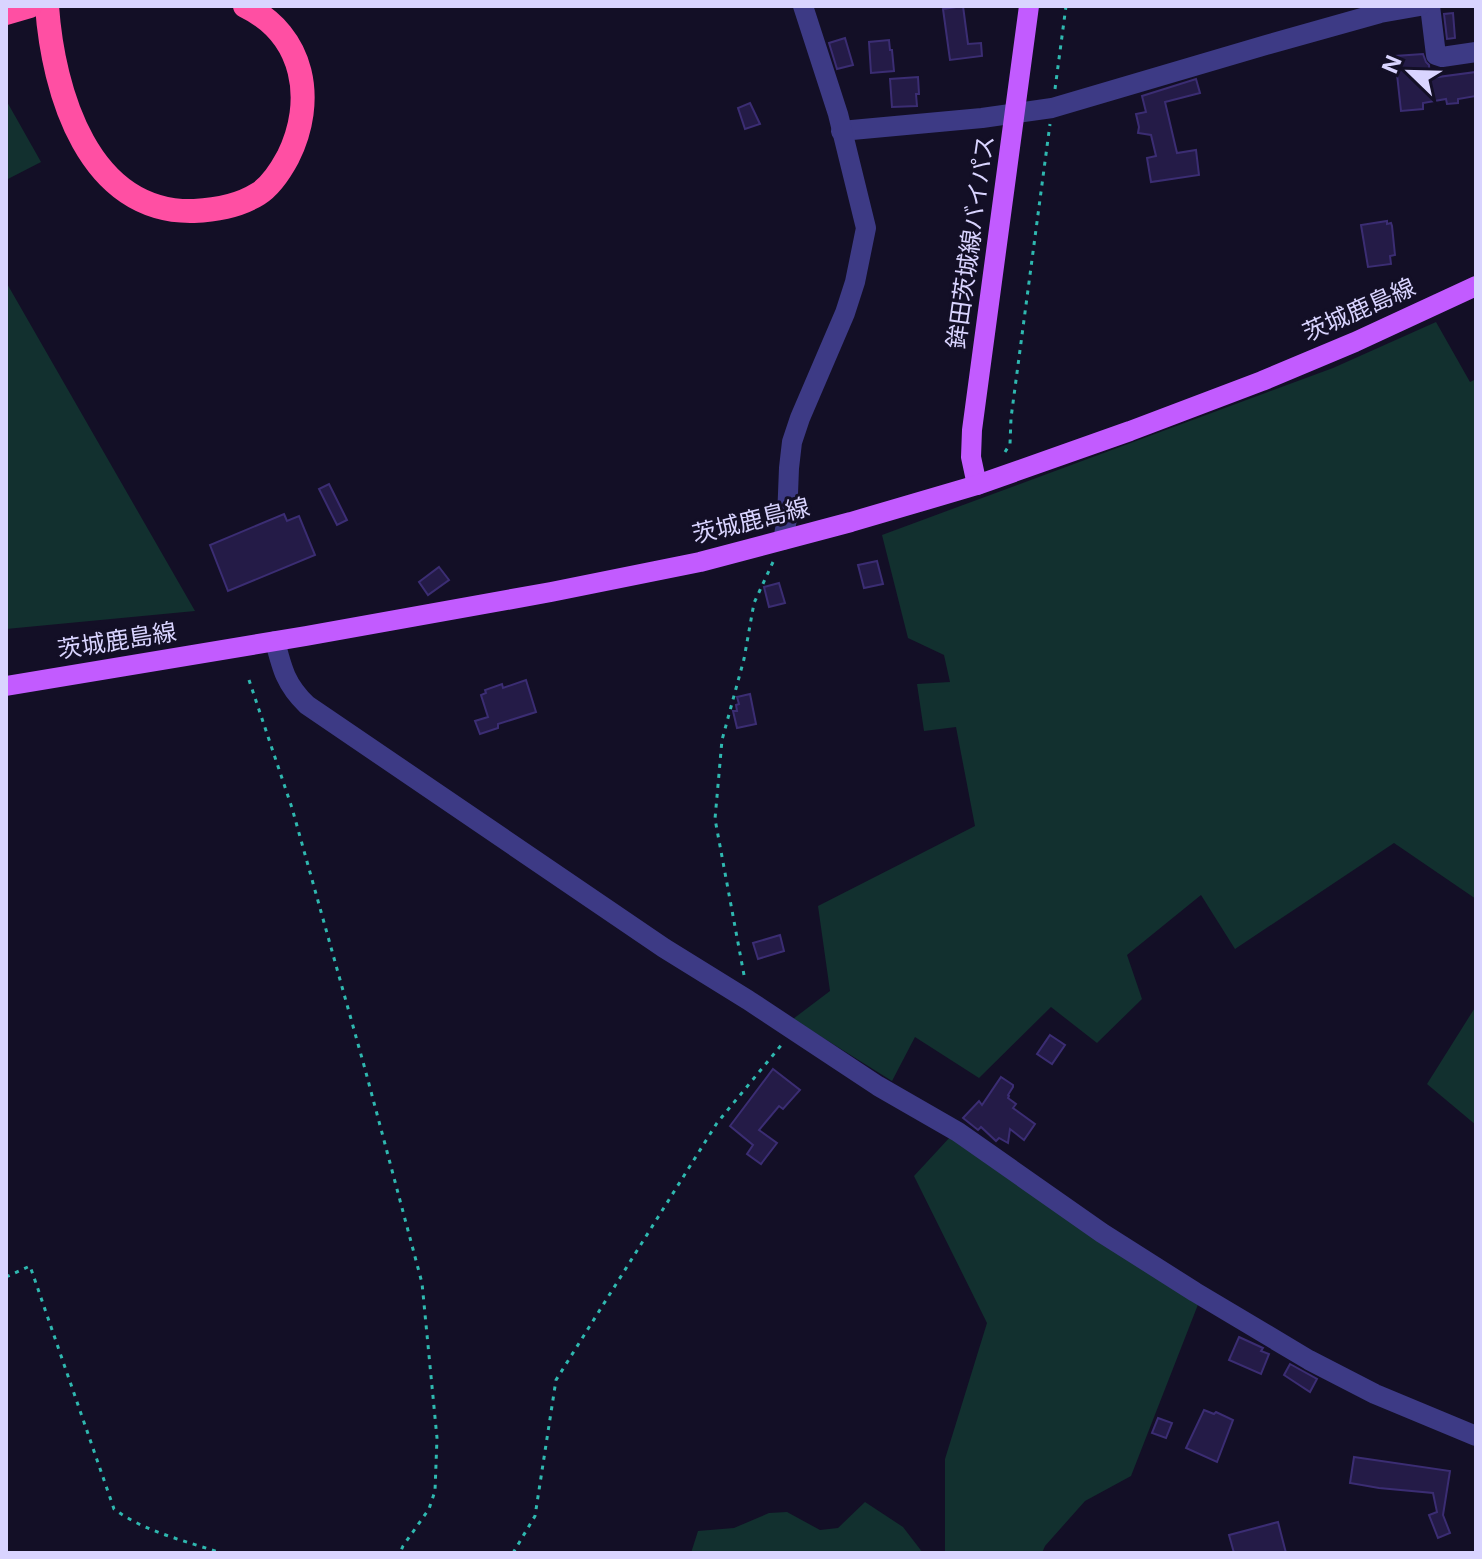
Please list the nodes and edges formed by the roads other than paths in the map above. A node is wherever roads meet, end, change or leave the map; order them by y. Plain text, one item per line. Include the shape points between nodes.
1 (30, 6) edge
2 (245, 6) edge
3 (803, 6) edge
4 (1029, 6) edge
5 (1420, 6) edge
6 (1430, 6) edge
7 (6, 13) edge
8 (48, 18) edge
9 (1476, 52) edge
10 (1015, 114) junction
11 (841, 131) junction
12 (1476, 286) edge
13 (977, 485) junction
14 (783, 540) junction
15 (275, 641) junction
16 (6, 686) edge
17 (1476, 1436) edge

1 - 7 highway
2 - 8 highway via 277,28 296,58 304,89 302,121 281,171 260,193 208,210 179,211 144,202 93,159 63,97
3 - 11 street
4 - 10 main road, 鉾田茨城線バイパス
5 - 10 street
6 - 9 street via 1436,55
10 - 11 street
10 - 13 main road, 鉾田茨城線バイパス via 972,430
11 - 14 street via 866,228 845,313 792,442
12 - 13 main road, 茨城鹿島線 via 1262,381
13 - 14 main road, 茨城鹿島線
14 - 15 main road, 茨城鹿島線 via 608,581
15 - 16 main road, 茨城鹿島線
15 - 17 street via 286,679 307,705 664,948 958,1132 1164,1273 1309,1360

